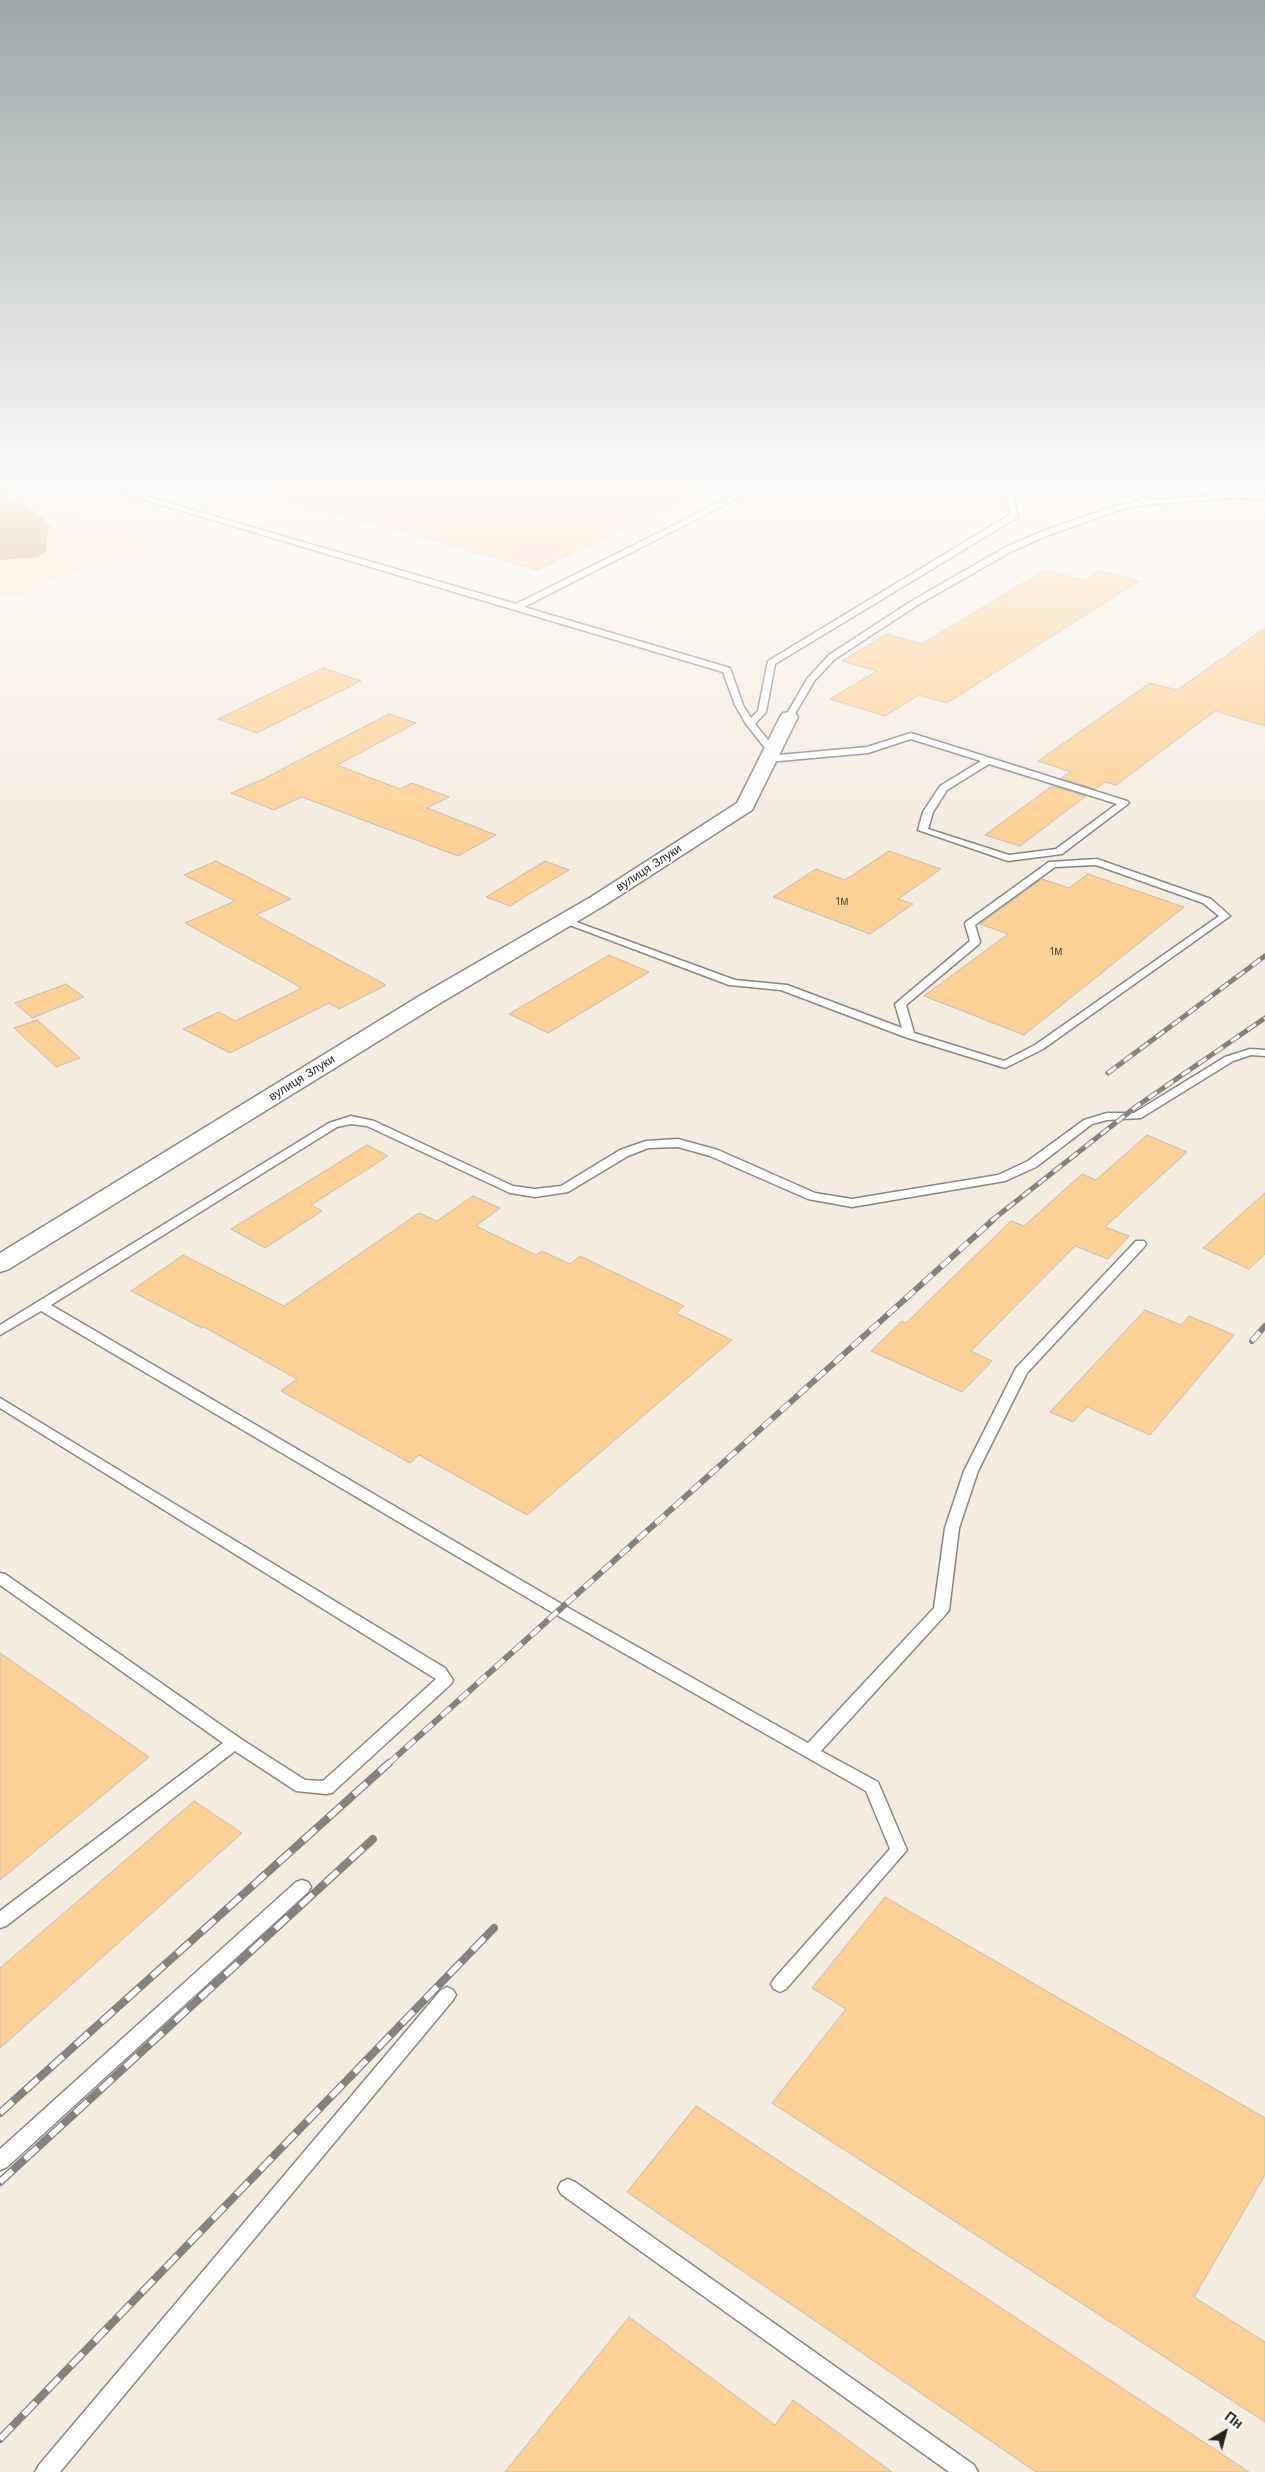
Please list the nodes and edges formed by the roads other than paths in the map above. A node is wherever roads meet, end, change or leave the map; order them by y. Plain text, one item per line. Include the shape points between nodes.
1 (502, 602) edge
2 (527, 602) edge
3 (871, 602) edge
4 (916, 602) edge
5 (518, 607) junction
6 (789, 717) joint
7 (750, 724) junction
8 (770, 755) junction
9 (987, 761) junction
10 (564, 920) junction
11 (909, 1035) junction
12 (1265, 1053) edge
13 (1140, 1244) dead end
14 (0, 1264) edge
15 (42, 1306) junction
16 (0, 1331) edge
17 (0, 1402) edge
18 (0, 1578) edge
19 (236, 1743) junction
20 (810, 1751) junction
21 (302, 1886) dead end
22 (0, 1921) edge
23 (780, 1984) dead end
24 (448, 1995) dead end
25 (0, 2161) edge
26 (568, 2188) dead end
27 (46, 2472) edge
28 (967, 2472) edge

1 - 5 lane
2 - 5 lane
3 - 7 lane via 771,663 762,712
4 - 6 lane, вулиця Злуки via 832,657 811,680
5 - 7 lane via 727,670 739,705
6 - 8 street, вулиця Злуки
7 - 8 lane
8 - 9 lane via 868,750 911,736
8 - 10 street, вулиця Злуки via 745,806
9 - 9 lane via 943,788 928,812 923,830 1008,858 1059,852 1124,803
10 - 11 lane via 732,984 783,987
10 - 14 street, вулиця Злуки
11 - 11 lane via 900,1004 975,942 970,924 1053,864 1097,862 1207,901 1225,916 1039,1046 1005,1065
12 - 15 lane via 1250,1052 1229,1059 1137,1116 1107,1117 1088,1122 1032,1164 1001,1178 852,1203 812,1196 714,1153 678,1143 646,1145 624,1153 564,1189 535,1193 510,1189 370,1123 351,1120 333,1125
13 - 20 lane via 1021,1372 971,1471 952,1528 941,1610
15 - 16 lane
15 - 20 lane via 560,1610
17 - 19 lane via 440,1672 445,1680 326,1788 302,1786
18 - 19 lane
19 - 22 lane
20 - 23 lane via 872,1786 899,1850
21 - 25 lane
24 - 27 lane
26 - 28 lane

